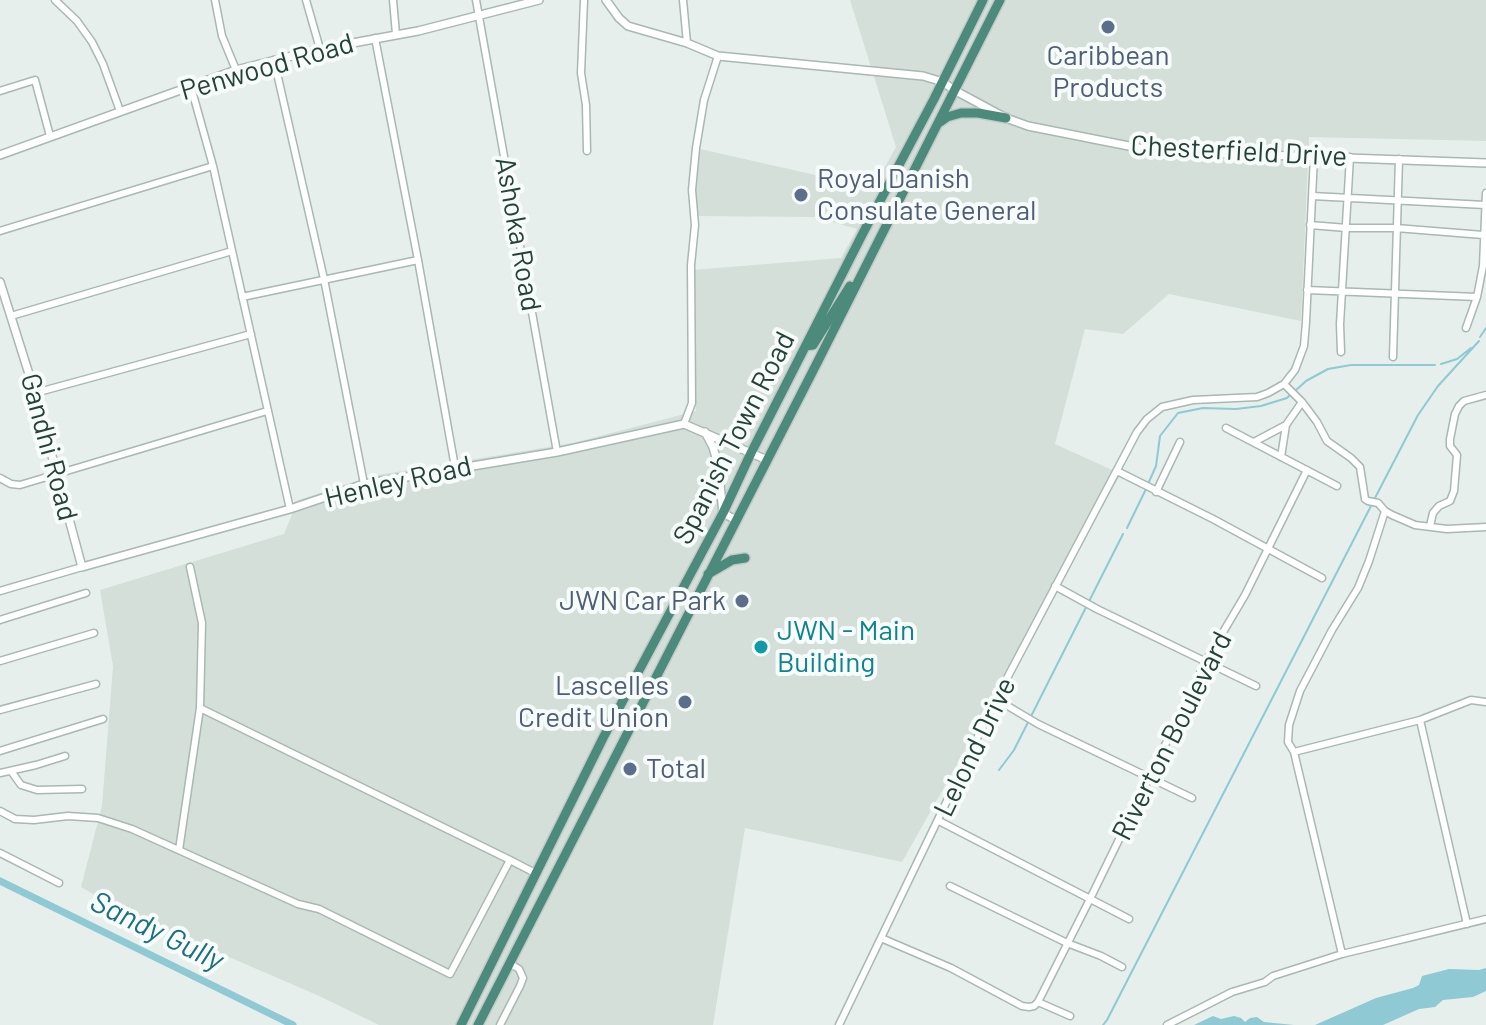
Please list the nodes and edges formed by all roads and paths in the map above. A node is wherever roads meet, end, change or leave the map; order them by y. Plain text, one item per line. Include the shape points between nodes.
1 (55, 0) edge
2 (215, 0) edge
3 (306, 0) edge
4 (393, 0) edge
5 (476, 0) edge
6 (539, 0) edge
7 (584, 0) edge
8 (606, 0) edge
9 (683, 0) edge
10 (983, 0) edge
11 (1000, 0) edge
12 (478, 17) junction
13 (396, 34) junction
14 (375, 38) junction
15 (687, 43) junction
16 (320, 49) junction
17 (718, 56) junction
18 (274, 60) junction
19 (236, 70) junction
20 (943, 82) junction
21 (191, 87) junction
22 (954, 90) junction
23 (0, 91) edge
24 (120, 111) junction
25 (1006, 118) junction
26 (936, 125) junction
27 (50, 136) junction
28 (587, 151) dead end
29 (0, 155) edge
30 (1314, 156) junction
31 (1350, 157) junction
32 (1399, 159) junction
33 (1486, 163) edge
34 (213, 166) junction
35 (1486, 193) edge
36 (1312, 196) junction
37 (1348, 198) junction
38 (1398, 200) junction
39 (1485, 205) edge
40 (1310, 225) junction
41 (1347, 228) junction
42 (1396, 228) junction
43 (0, 231) edge
44 (1483, 235) junction
45 (232, 251) junction
46 (872, 254) junction
47 (418, 260) junction
48 (324, 279) junction
49 (0, 282) edge
50 (1307, 290) junction
51 (1343, 291) junction
52 (1394, 292) junction
53 (242, 297) junction
54 (1477, 297) junction
55 (11, 316) junction
56 (1466, 328) dead end
57 (251, 334) junction
58 (806, 346) junction
59 (1341, 352) dead end
60 (1393, 357) dead end
61 (1286, 386) junction
62 (35, 393) junction
63 (1486, 395) edge
64 (1300, 399) junction
65 (267, 411) junction
66 (684, 424) junction
67 (1286, 425) junction
68 (1226, 428) dead end
69 (705, 432) junction
70 (1180, 442) dead end
71 (1253, 442) junction
72 (557, 452) junction
73 (751, 453) junction
74 (1281, 457) junction
75 (767, 460) junction
76 (455, 467) junction
77 (1307, 470) junction
78 (1117, 471) junction
79 (58, 475) junction
80 (0, 478) edge
81 (364, 484) junction
82 (1337, 486) dead end
83 (1156, 492) junction
84 (290, 509) junction
85 (1385, 511) junction
86 (723, 513) junction
87 (736, 520) junction
88 (1430, 526) junction
89 (1486, 527) edge
90 (1268, 549) junction
91 (745, 558) dead end
92 (82, 567) junction
93 (190, 567) dead end
94 (708, 575) junction
95 (1322, 578) dead end
96 (1055, 586) junction
97 (0, 591) edge
98 (86, 593) dead end
99 (0, 620) edge
100 (94, 633) dead end
101 (0, 661) edge
102 (1206, 661) junction
103 (96, 684) dead end
104 (1256, 686) dead end
105 (996, 699) junction
106 (1486, 702) edge
107 (200, 708) junction
108 (0, 710) edge
109 (103, 719) dead end
110 (1420, 720) junction
111 (603, 738) junction
112 (620, 745) junction
113 (0, 751) edge
114 (1294, 752) junction
115 (65, 756) dead end
116 (11, 771) junction
117 (0, 773) edge
118 (1150, 778) junction
119 (82, 789) dead end
120 (1192, 798) dead end
121 (0, 811) edge
122 (939, 821) junction
123 (179, 850) junction
124 (0, 853) edge
125 (510, 860) junction
126 (537, 874) junction
127 (59, 883) dead end
128 (950, 886) dead end
129 (1090, 899) junction
130 (1129, 919) dead end
131 (1486, 919) edge
132 (1467, 924) junction
133 (881, 938) junction
134 (1067, 943) junction
135 (1342, 954) junction
136 (509, 963) junction
137 (1122, 967) dead end
138 (1038, 1002) junction
139 (1070, 1016) dead end
140 (461, 1025) edge
141 (478, 1025) edge
142 (500, 1025) edge
143 (839, 1025) edge
144 (1167, 1025) edge

1 - 24 street via 92,42
2 - 19 street
3 - 16 street
4 - 13 street
5 - 12 street, Ashoka Road
6 - 12 street, Penwood Road
7 - 28 street via 581,73
8 - 15 street via 628,26
9 - 15 street
10 - 20 highway, Spanish Town Road
11 - 22 highway, Spanish Town Road
12 - 13 street, Penwood Road
12 - 72 street, Ashoka Road
13 - 14 street, Penwood Road
14 - 16 street, Penwood Road
14 - 47 street
15 - 17 street
16 - 18 street, Penwood Road
17 - 20 street
17 - 66 street via 694,162 692,403
18 - 19 street, Penwood Road
18 - 48 street
19 - 21 street, Penwood Road
20 - 22 street, Chesterfield Drive
20 - 58 highway, Spanish Town Road
21 - 24 street, Penwood Road
21 - 34 street
22 - 25 street, Chesterfield Drive
22 - 26 highway, Spanish Town Road
23 - 27 street via 35,80
24 - 27 street, Penwood Road
25 - 26 highway via 961,113
25 - 30 street, Chesterfield Drive via 1163,152
26 - 46 highway, Spanish Town Road
27 - 29 street, Penwood Road
30 - 31 street, Chesterfield Drive
30 - 36 street
31 - 32 street, Chesterfield Drive
31 - 37 street
32 - 33 street, Chesterfield Drive
32 - 38 street
34 - 43 street
34 - 45 street
35 - 39 street
36 - 37 street
36 - 40 street
37 - 38 street
37 - 41 street
38 - 39 street
38 - 42 street
39 - 44 street
40 - 41 street
40 - 50 street
41 - 42 street
41 - 51 street
42 - 44 street
42 - 52 street
44 - 54 street
45 - 53 street
45 - 55 street
46 - 58 highway via 813,345
46 - 75 highway, Spanish Town Road
47 - 48 street
47 - 76 street
48 - 53 street
48 - 81 street
49 - 55 street, Gandhi Road
50 - 51 street
50 - 61 street via 1301,356
51 - 52 street
51 - 59 street
52 - 54 street
52 - 60 street
53 - 57 street
54 - 56 street
55 - 62 street, Gandhi Road
57 - 62 street
57 - 65 street
58 - 73 highway, Spanish Town Road
61 - 64 street
61 - 78 street, Lelond Drive via 1257,397 1162,407 1137,432
62 - 79 street, Gandhi Road
63 - 88 street via 1464,401 1455,414 1450,439 1457,455 1454,491 1450,501 1433,513
64 - 67 street
64 - 85 street via 1327,441 1360,467 1365,499
65 - 79 street
65 - 84 street
66 - 69 street
66 - 72 street, Henley Road
67 - 71 street
67 - 74 street
68 - 71 street
69 - 73 street
69 - 86 street via 716,456
70 - 83 street
71 - 74 street
72 - 76 street, Henley Road
73 - 75 street
73 - 86 highway, Spanish Town Road
74 - 77 street
75 - 87 highway, Spanish Town Road
76 - 81 street, Henley Road
77 - 82 street
77 - 90 street, Riverton Boulevard
78 - 83 street
78 - 96 street, Lelond Drive
79 - 80 street via 20,485
79 - 92 street, Gandhi Road
81 - 84 street, Henley Road
83 - 90 street
84 - 92 street, Henley Road
85 - 88 street
85 - 114 street via 1358,588 1300,691 1289,725 1288,742
86 - 87 street
86 - 111 highway, Spanish Town Road
87 - 94 highway, Spanish Town Road
88 - 89 street
90 - 95 street
90 - 102 street, Riverton Boulevard
91 - 94 highway
92 - 97 street, Henley Road
93 - 107 street via 202,623
94 - 112 highway, Spanish Town Road
96 - 102 street
96 - 105 street, Lelond Drive
98 - 99 street
100 - 101 street
102 - 104 street
102 - 118 street, Riverton Boulevard
103 - 108 street
105 - 118 street
105 - 122 street, Lelond Drive
106 - 110 street via 1471,700
107 - 123 street
107 - 125 street
109 - 113 street
110 - 114 street
110 - 132 street
111 - 112 highway
111 - 126 highway, Spanish Town Road
112 - 136 highway, Spanish Town Road
114 - 135 street
115 - 116 street
116 - 117 street
116 - 119 street via 21,785 37,790
118 - 120 street
118 - 129 street, Riverton Boulevard
121 - 123 street via 15,819 98,818
122 - 129 street
122 - 133 street, Lelond Drive
123 - 125 street via 319,909 450,974
124 - 127 street
125 - 126 street
126 - 140 highway, Spanish Town Road
128 - 134 street
129 - 130 street
129 - 134 street, Riverton Boulevard
131 - 132 street
132 - 135 street
133 - 138 street via 1022,1006
133 - 143 street, Lelond Drive
134 - 137 street
134 - 138 street, Riverton Boulevard
135 - 144 street via 1232,992
136 - 141 highway, Spanish Town Road
136 - 142 street via 523,978
138 - 139 street

